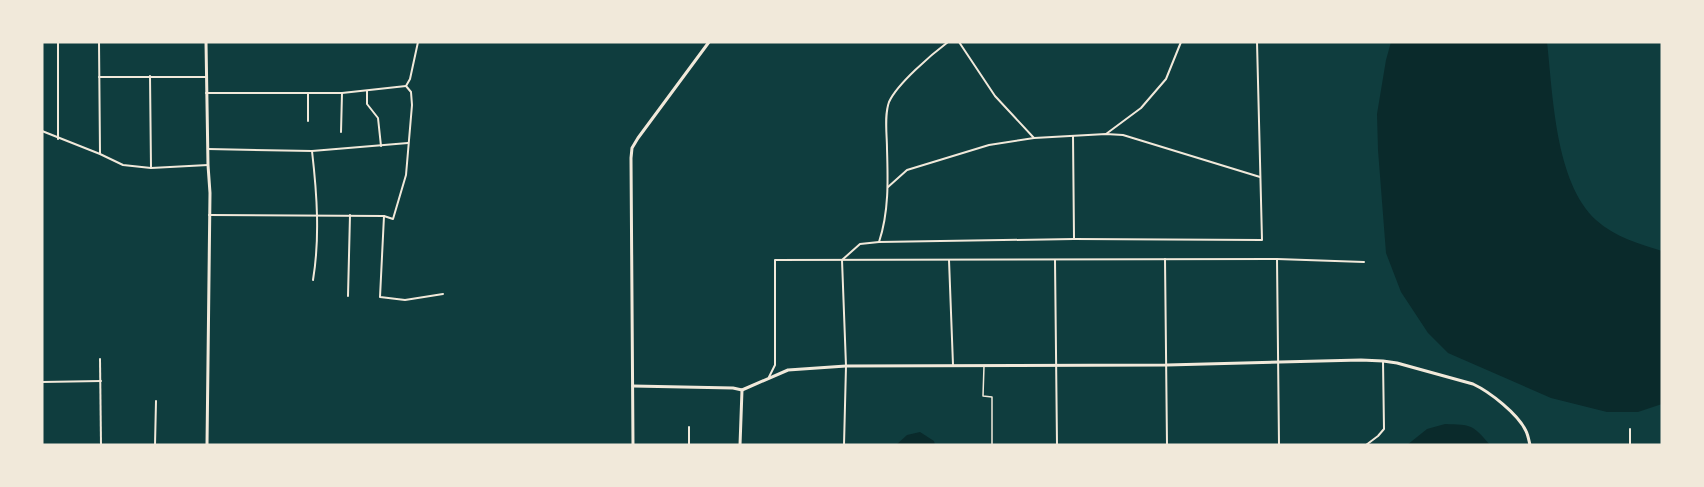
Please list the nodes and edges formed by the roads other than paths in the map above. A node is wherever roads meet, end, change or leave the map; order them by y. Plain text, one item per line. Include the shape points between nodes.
1 (58, 42) edge
2 (99, 42) edge
3 (206, 42) edge
4 (418, 42) edge
5 (709, 42) edge
6 (948, 42) edge
7 (959, 42) edge
8 (1181, 42) edge
9 (1257, 42) edge
10 (150, 76) junction
11 (99, 77) junction
12 (206, 77) junction
13 (406, 86) junction
14 (367, 91) junction
15 (206, 93) junction
16 (308, 93) junction
17 (342, 93) junction
18 (308, 121) dead end
19 (42, 131) edge
20 (341, 132) dead end
21 (1106, 134) junction
22 (1073, 136) junction
23 (58, 138) junction
24 (1035, 138) junction
25 (408, 143) junction
26 (381, 146) junction
27 (208, 149) junction
28 (312, 151) junction
29 (100, 154) junction
30 (208, 165) junction
31 (151, 168) junction
32 (1260, 177) junction
33 (888, 187) junction
34 (209, 215) junction
35 (316, 215) junction
36 (350, 215) junction
37 (384, 216) junction
38 (1074, 239) junction
39 (879, 242) junction
40 (1277, 259) junction
41 (842, 260) junction
42 (949, 260) junction
43 (1055, 260) junction
44 (1165, 260) junction
45 (1364, 262) dead end
46 (314, 280) dead end
47 (443, 294) dead end
48 (348, 296) dead end
49 (100, 359) dead end
50 (1383, 360) junction
51 (1279, 363) junction
52 (953, 365) junction
53 (984, 365) junction
54 (1056, 365) junction
55 (1167, 365) junction
56 (846, 366) junction
57 (769, 377) junction
58 (101, 381) junction
59 (42, 382) edge
60 (633, 386) junction
61 (742, 390) junction
62 (156, 401) dead end
63 (689, 427) dead end
64 (1630, 429) dead end
65 (101, 445) edge
66 (155, 445) edge
67 (207, 445) edge
68 (633, 445) edge
69 (689, 445) edge
70 (740, 445) edge
71 (844, 445) edge
72 (992, 445) edge
73 (1057, 445) edge
74 (1167, 445) edge
75 (1279, 445) edge
76 (1366, 445) edge
77 (1530, 445) edge
78 (1542, 445) edge
79 (1569, 445) edge
80 (1630, 445) edge

1 - 23 street
2 - 11 street
3 - 12 street
4 - 13 street
5 - 60 street via 632,148
6 - 33 street via 929,56 889,102
7 - 24 street via 995,96
8 - 21 street via 1166,79 1141,108
9 - 32 street
10 - 11 street
10 - 12 street
10 - 31 street
11 - 29 street
12 - 15 street
13 - 14 street
13 - 25 street via 412,105
14 - 17 street
14 - 26 street via 367,104 378,118
15 - 16 street
15 - 27 street
16 - 17 street
16 - 18 street
17 - 20 street
19 - 23 street
21 - 22 street
21 - 32 street via 1123,135
22 - 24 street
22 - 38 street
23 - 29 street
24 - 33 street via 989,145 907,170
25 - 26 street
25 - 37 street via 406,175 393,219
26 - 28 street
27 - 28 street
27 - 30 street
28 - 35 street
29 - 31 street via 123,165
30 - 31 street
30 - 34 street
32 - 38 street via 1262,240
33 - 39 street
34 - 35 street
34 - 67 street
35 - 36 street
35 - 46 street
36 - 37 street
36 - 48 street
37 - 47 street via 380,297 405,300
38 - 39 street
39 - 41 street via 860,244
40 - 44 street
40 - 45 street
40 - 51 street
41 - 42 street
41 - 56 street
41 - 57 street via 775,260 775,365
42 - 43 street
42 - 52 street
43 - 44 street
43 - 54 street
44 - 55 street
49 - 58 street
50 - 51 street
50 - 76 street via 1384,429
50 - 77 street via 1473,384 1494,396 1526,430
51 - 55 street
51 - 75 street
52 - 53 street
52 - 56 street
53 - 54 street
53 - 72 lane via 983,396 992,397
54 - 55 street
54 - 73 street
55 - 74 street
56 - 57 street via 788,370
56 - 71 street
57 - 61 street
58 - 59 street
58 - 65 street
60 - 61 street
60 - 68 street
61 - 70 street
62 - 66 street
63 - 69 street
64 - 80 street
78 - 79 street

